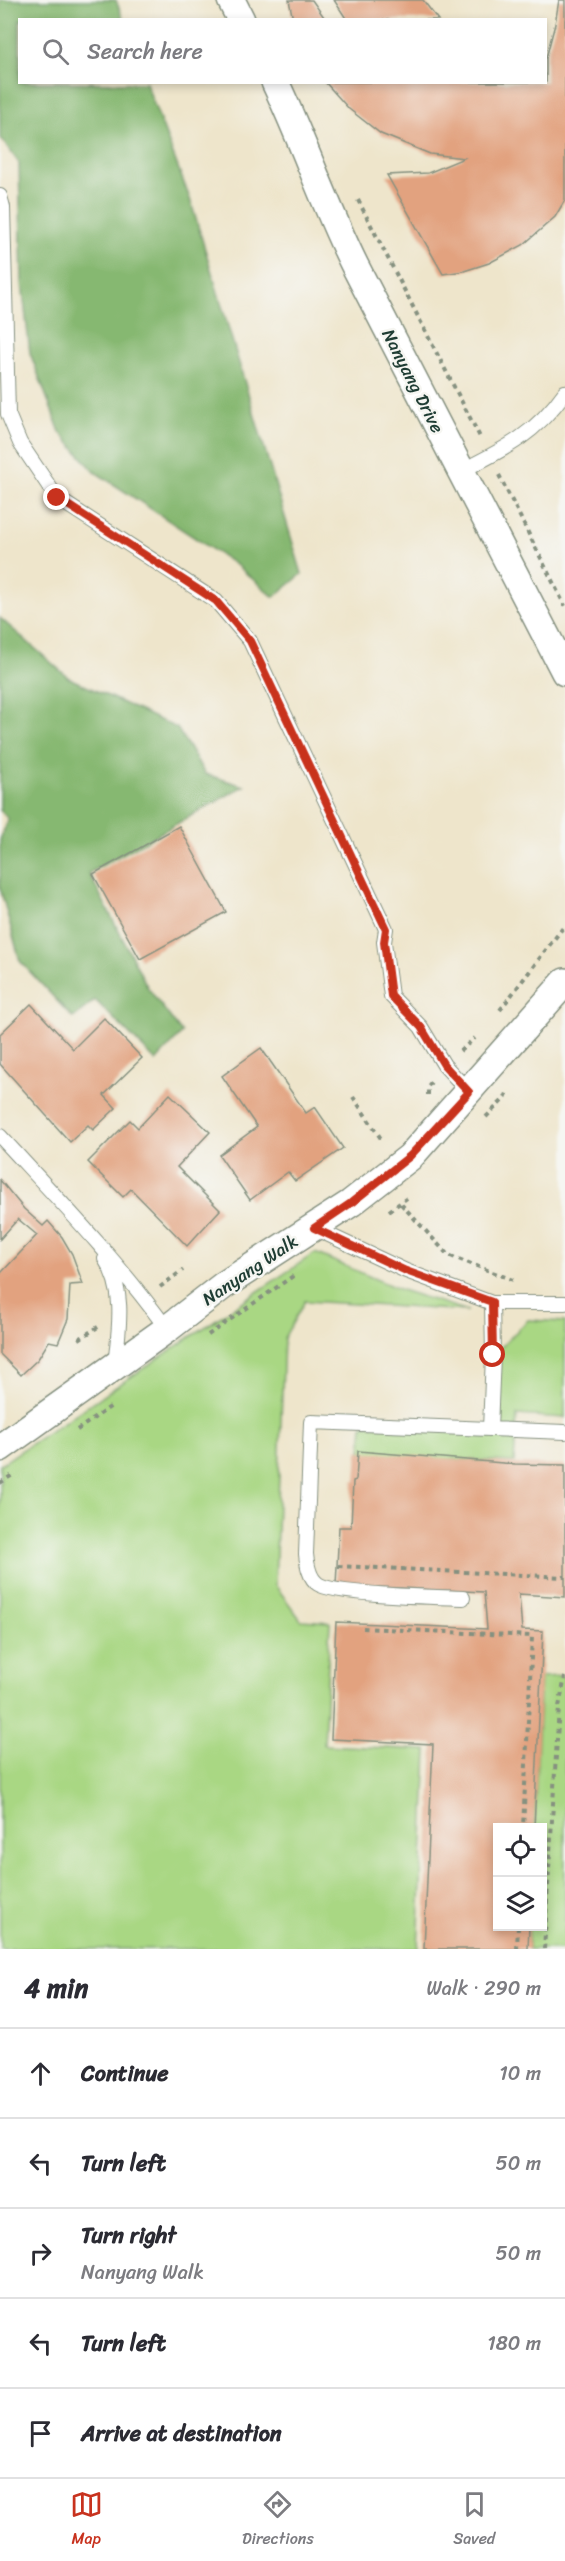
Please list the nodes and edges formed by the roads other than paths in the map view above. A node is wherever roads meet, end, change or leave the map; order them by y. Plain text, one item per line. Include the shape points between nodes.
1 (231, 0) edge
2 (241, 18) edge
3 (276, 84) edge
4 (0, 196) edge
5 (565, 392) edge
6 (459, 472) junction
7 (565, 672) edge
8 (562, 988) edge
9 (469, 1092) junction
10 (0, 1136) edge
11 (84, 1227) junction
12 (314, 1228) junction
13 (492, 1302) junction
14 (565, 1303) edge
15 (167, 1329) junction
16 (115, 1366) junction
17 (490, 1430) junction
18 (565, 1432) edge
19 (0, 1448) edge
20 (463, 1598) dead end

1 - 2 street
3 - 6 street, Nanyang Drive via 330,215
4 - 9 lane via 8,414 20,443 57,498 216,601 250,641 386,929 391,996 421,1027 444,1065
5 - 6 lane via 550,414 519,441
6 - 7 street, Nanyang Drive
8 - 9 street, Nanyang Walk
9 - 12 street, Nanyang Walk via 410,1156
10 - 11 lane
11 - 15 lane
11 - 16 lane via 110,1267 119,1292
12 - 13 lane via 406,1271
12 - 15 street, Nanyang Walk via 224,1285
13 - 14 lane
13 - 17 lane
15 - 16 street, Nanyang Walk
16 - 19 street, Nanyang Walk
17 - 18 lane
17 - 20 lane via 311,1422 306,1554 317,1584 339,1590

